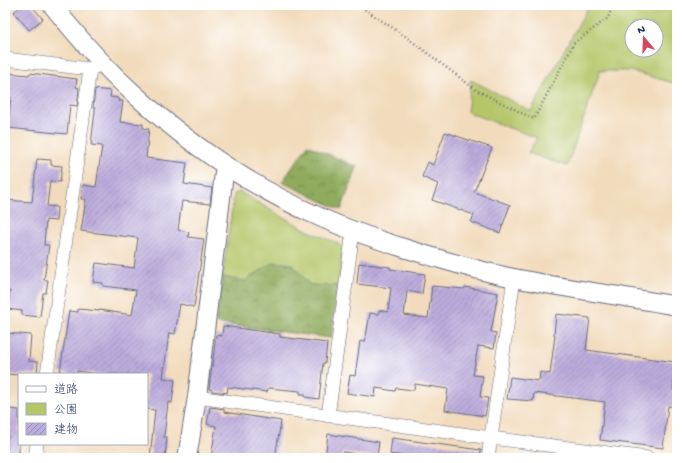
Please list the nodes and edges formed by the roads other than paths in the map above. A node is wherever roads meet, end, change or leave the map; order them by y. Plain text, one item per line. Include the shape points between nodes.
1 (52, 5) edge
2 (5, 59) edge
3 (96, 66) junction
4 (225, 165) junction
5 (353, 231) junction
6 (514, 278) junction
7 (677, 306) edge
8 (47, 373) edge
9 (197, 397) junction
10 (328, 416) junction
11 (491, 438) junction
12 (37, 445) edge
13 (35, 458) edge
14 (187, 458) edge
15 (488, 458) edge
16 (648, 458) edge

1 - 3 street
2 - 3 street
3 - 4 street
3 - 8 street
4 - 5 street via 268,192
4 - 9 street
5 - 6 street via 450,263
5 - 10 street
6 - 7 street
6 - 11 street
9 - 10 street
9 - 14 street
10 - 11 street
11 - 15 street
11 - 16 street
12 - 13 street

